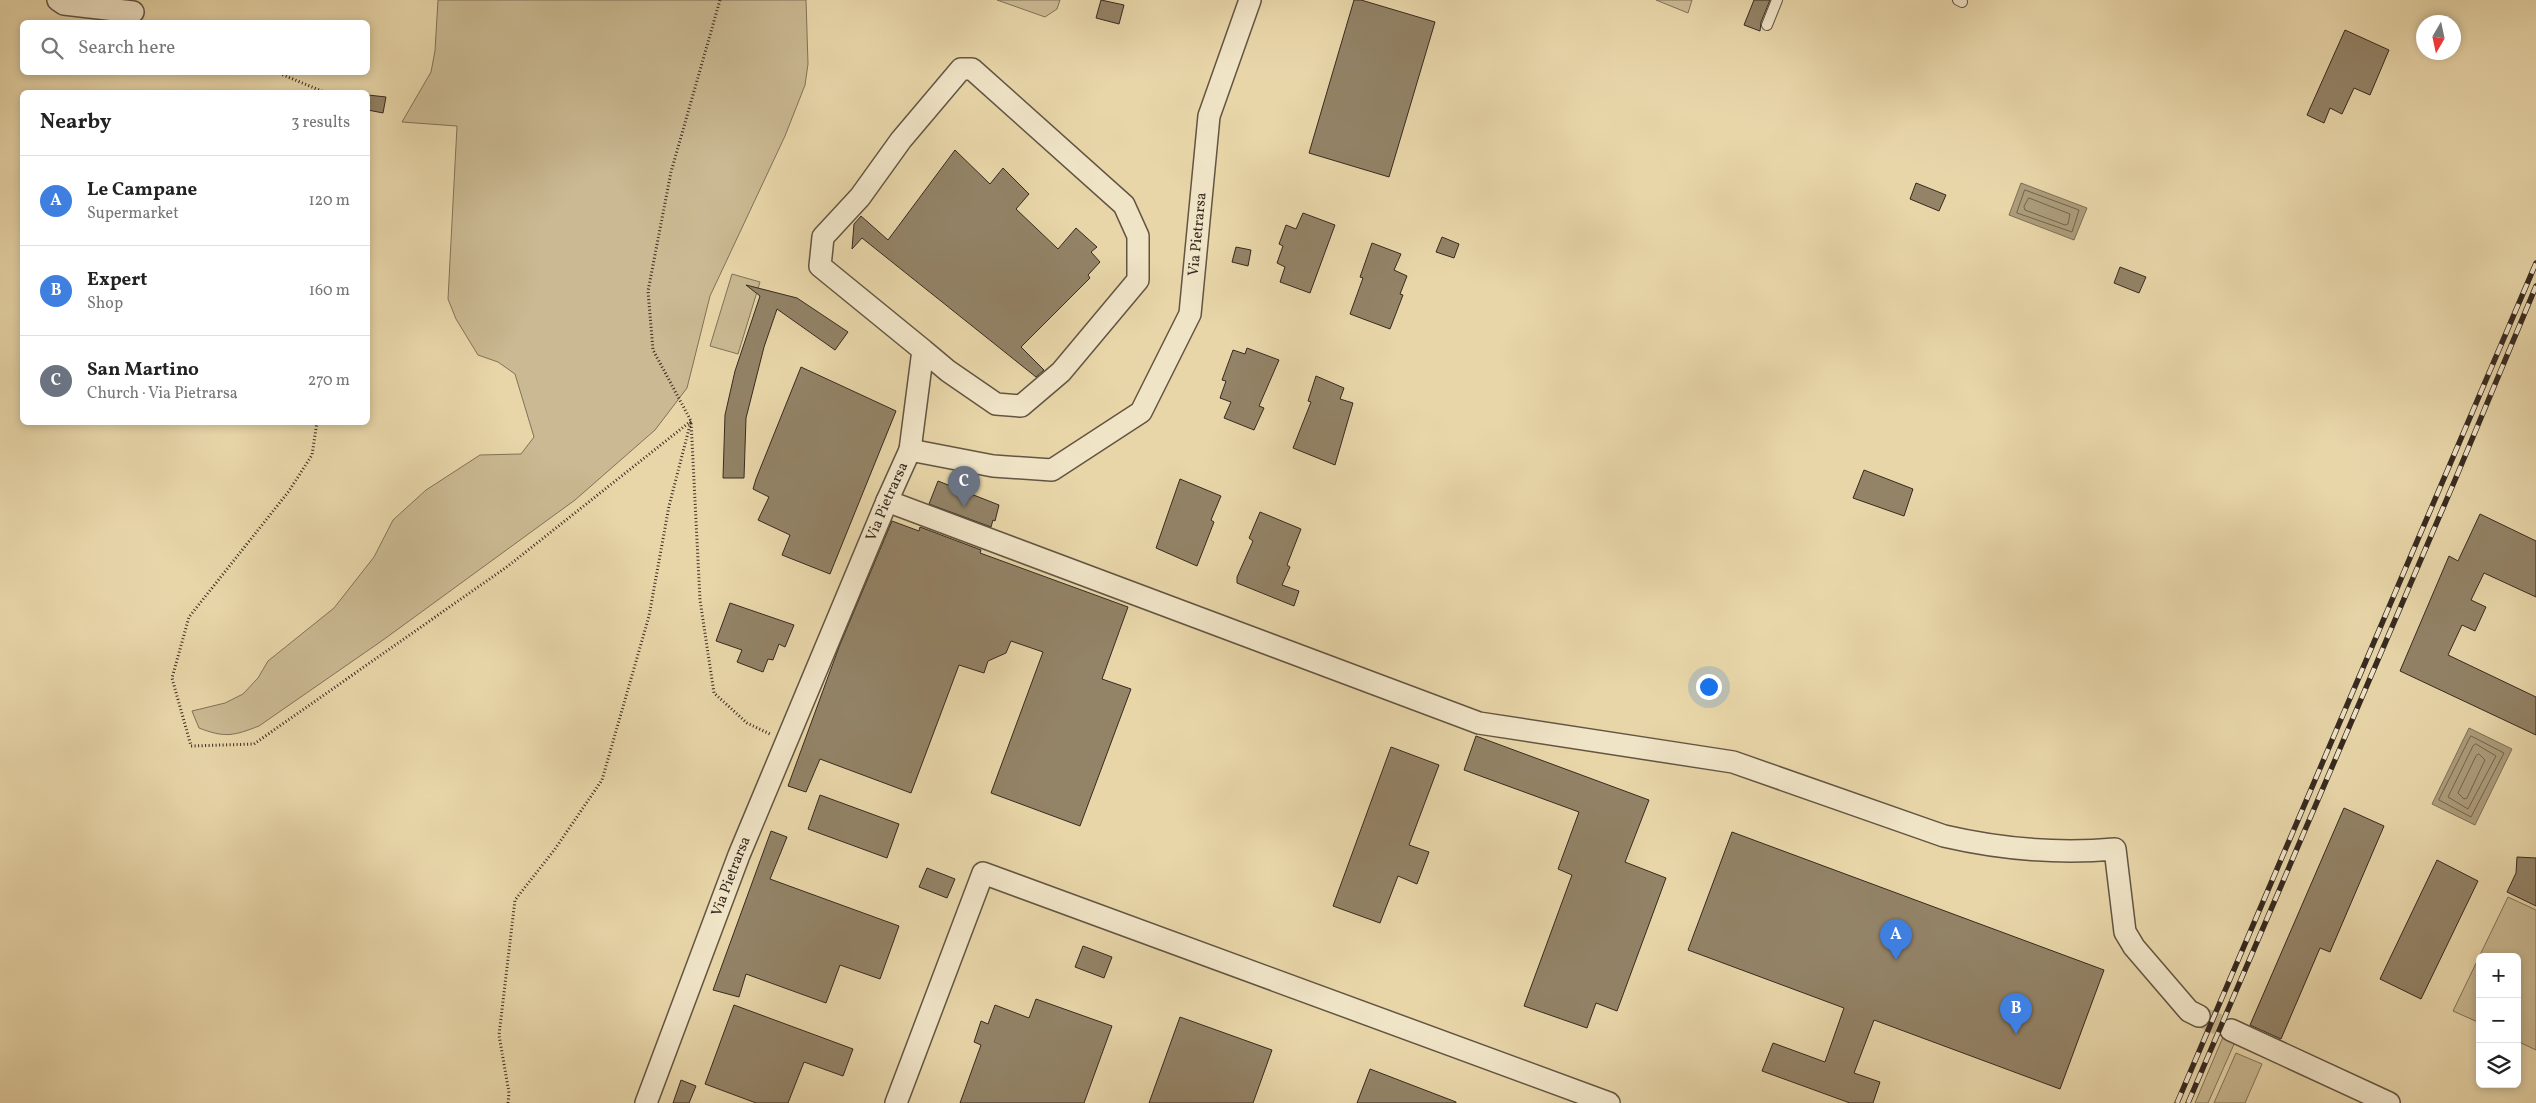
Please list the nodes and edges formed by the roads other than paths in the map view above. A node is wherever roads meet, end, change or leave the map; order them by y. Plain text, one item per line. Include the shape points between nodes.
1 (58, 0) edge
2 (1250, 0) edge
3 (1777, 0) edge
4 (133, 12) dead end
5 (1767, 25) dead end
6 (923, 350) junction
7 (910, 450) junction
8 (886, 501) junction
9 (2199, 1016) tunnel mouth
10 (2232, 1030) tunnel mouth
11 (646, 1103) edge
12 (896, 1103) edge
13 (1609, 1103) edge
14 (2388, 1103) edge

1 - 4 street via 64,4
2 - 7 street, Via Pietrarsa via 1209,116 1190,314 1141,412 1052,470 993,466
3 - 5 lane
6 - 6 street via 820,266 823,237 860,197 946,84 960,69 972,69 1124,206 1138,236 1138,280 1061,372 1021,406 996,404
6 - 7 street
7 - 8 street, Via Pietrarsa
8 - 9 street via 1479,723 1733,762 1944,836 1980,844 2013,849 2115,849 2125,932 2158,976 2190,1011
8 - 11 street, Via Pietrarsa via 739,855
10 - 14 street
12 - 13 street via 983,873

